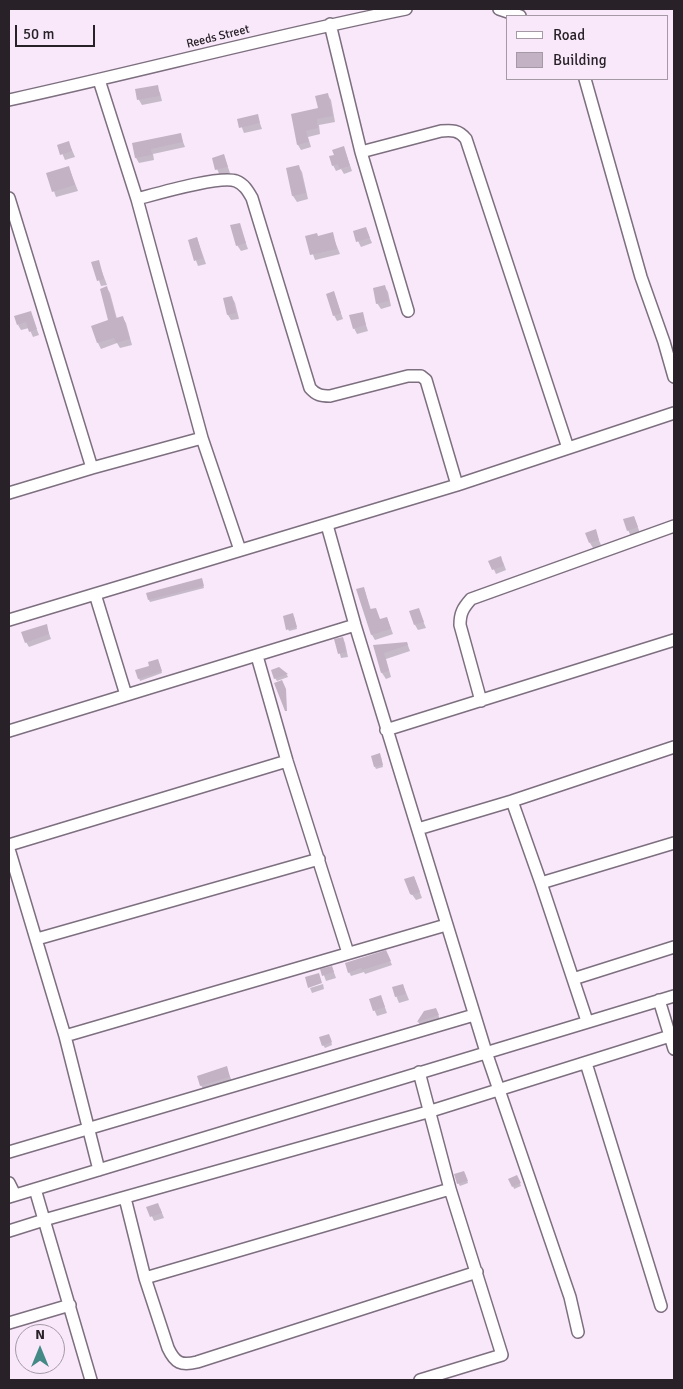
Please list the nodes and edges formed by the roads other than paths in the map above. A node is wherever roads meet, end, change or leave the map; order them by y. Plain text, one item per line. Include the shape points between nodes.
1 (406, 9) edge
2 (499, 9) edge
3 (517, 15) edge
4 (330, 24) junction
5 (99, 80) junction
6 (585, 80) edge
7 (9, 100) edge
8 (361, 152) junction
9 (9, 198) edge
10 (137, 199) junction
11 (408, 311) dead end
12 (674, 377) edge
13 (674, 413) edge
14 (202, 438) junction
15 (568, 448) junction
16 (92, 468) junction
17 (457, 485) junction
18 (9, 494) edge
19 (327, 525) junction
20 (674, 526) edge
21 (240, 550) junction
22 (95, 594) junction
23 (9, 620) edge
24 (355, 625) junction
25 (674, 640) edge
26 (257, 656) junction
27 (126, 695) junction
28 (481, 701) junction
29 (386, 730) junction
30 (9, 731) edge
31 (674, 747) edge
32 (287, 761) junction
33 (512, 801) junction
34 (418, 828) junction
35 (674, 843) edge
36 (9, 847) edge
37 (319, 859) junction
38 (541, 883) junction
39 (446, 925) junction
40 (37, 939) junction
41 (674, 947) edge
42 (348, 954) junction
43 (574, 979) junction
44 (674, 996) edge
45 (659, 1000) junction
46 (474, 1016) junction
47 (587, 1021) junction
48 (65, 1036) junction
49 (670, 1036) junction
50 (674, 1049) edge
51 (486, 1052) junction
52 (586, 1063) junction
53 (419, 1072) junction
54 (499, 1091) junction
55 (431, 1111) junction
56 (89, 1129) junction
57 (9, 1152) edge
58 (99, 1170) junction
59 (9, 1183) edge
60 (35, 1189) junction
61 (450, 1189) junction
62 (12, 1196) edge
63 (124, 1198) junction
64 (44, 1220) junction
65 (9, 1232) edge
66 (477, 1272) junction
67 (145, 1278) junction
68 (70, 1305) junction
69 (661, 1306) dead end
70 (9, 1323) edge
71 (578, 1332) dead end
72 (90, 1380) edge
73 (420, 1380) edge

1 - 4 street, Reeds Street
2 - 3 street
4 - 5 street, Reeds Street
4 - 8 street
5 - 7 street, Reeds Street
5 - 10 street
6 - 12 street via 641,277
8 - 11 street
8 - 15 street via 441,131 453,130 466,139
9 - 16 street
10 - 14 street
10 - 17 street via 223,180 236,181 245,187 252,198 310,388 314,393 330,396 408,376 421,376 426,380
13 - 15 street
14 - 16 street
14 - 21 street
15 - 17 street
16 - 18 street
17 - 19 street
19 - 21 street
19 - 24 street
20 - 28 street via 472,599 464,606 460,625
21 - 22 street
22 - 23 street
22 - 27 street
24 - 26 street
24 - 29 street
25 - 28 street
26 - 27 street
26 - 32 street
27 - 30 street
28 - 29 street
29 - 34 street
31 - 33 street
32 - 36 street
32 - 37 street
33 - 34 street
33 - 38 street
34 - 39 street
35 - 38 street
36 - 40 street
37 - 40 street
37 - 42 street
38 - 43 street
39 - 42 street
39 - 46 street
40 - 48 street
41 - 43 street
42 - 48 street
43 - 47 street
44 - 45 street
45 - 47 street
45 - 49 street
46 - 51 street
46 - 56 street
47 - 51 street
48 - 56 street
49 - 50 street
49 - 52 street
51 - 53 street
51 - 54 street
52 - 54 street
52 - 69 street
53 - 55 street
53 - 58 street
54 - 55 street
54 - 71 street via 570,1297
55 - 61 street
55 - 63 street
56 - 57 street
56 - 58 street
58 - 60 street
59 - 62 street
60 - 62 street
60 - 64 street
61 - 66 street
61 - 67 street
63 - 64 street
63 - 67 street
64 - 65 street
64 - 68 street
66 - 67 street via 186,1365 178,1364 172,1358
66 - 73 street via 502,1355
68 - 70 street
68 - 72 street

